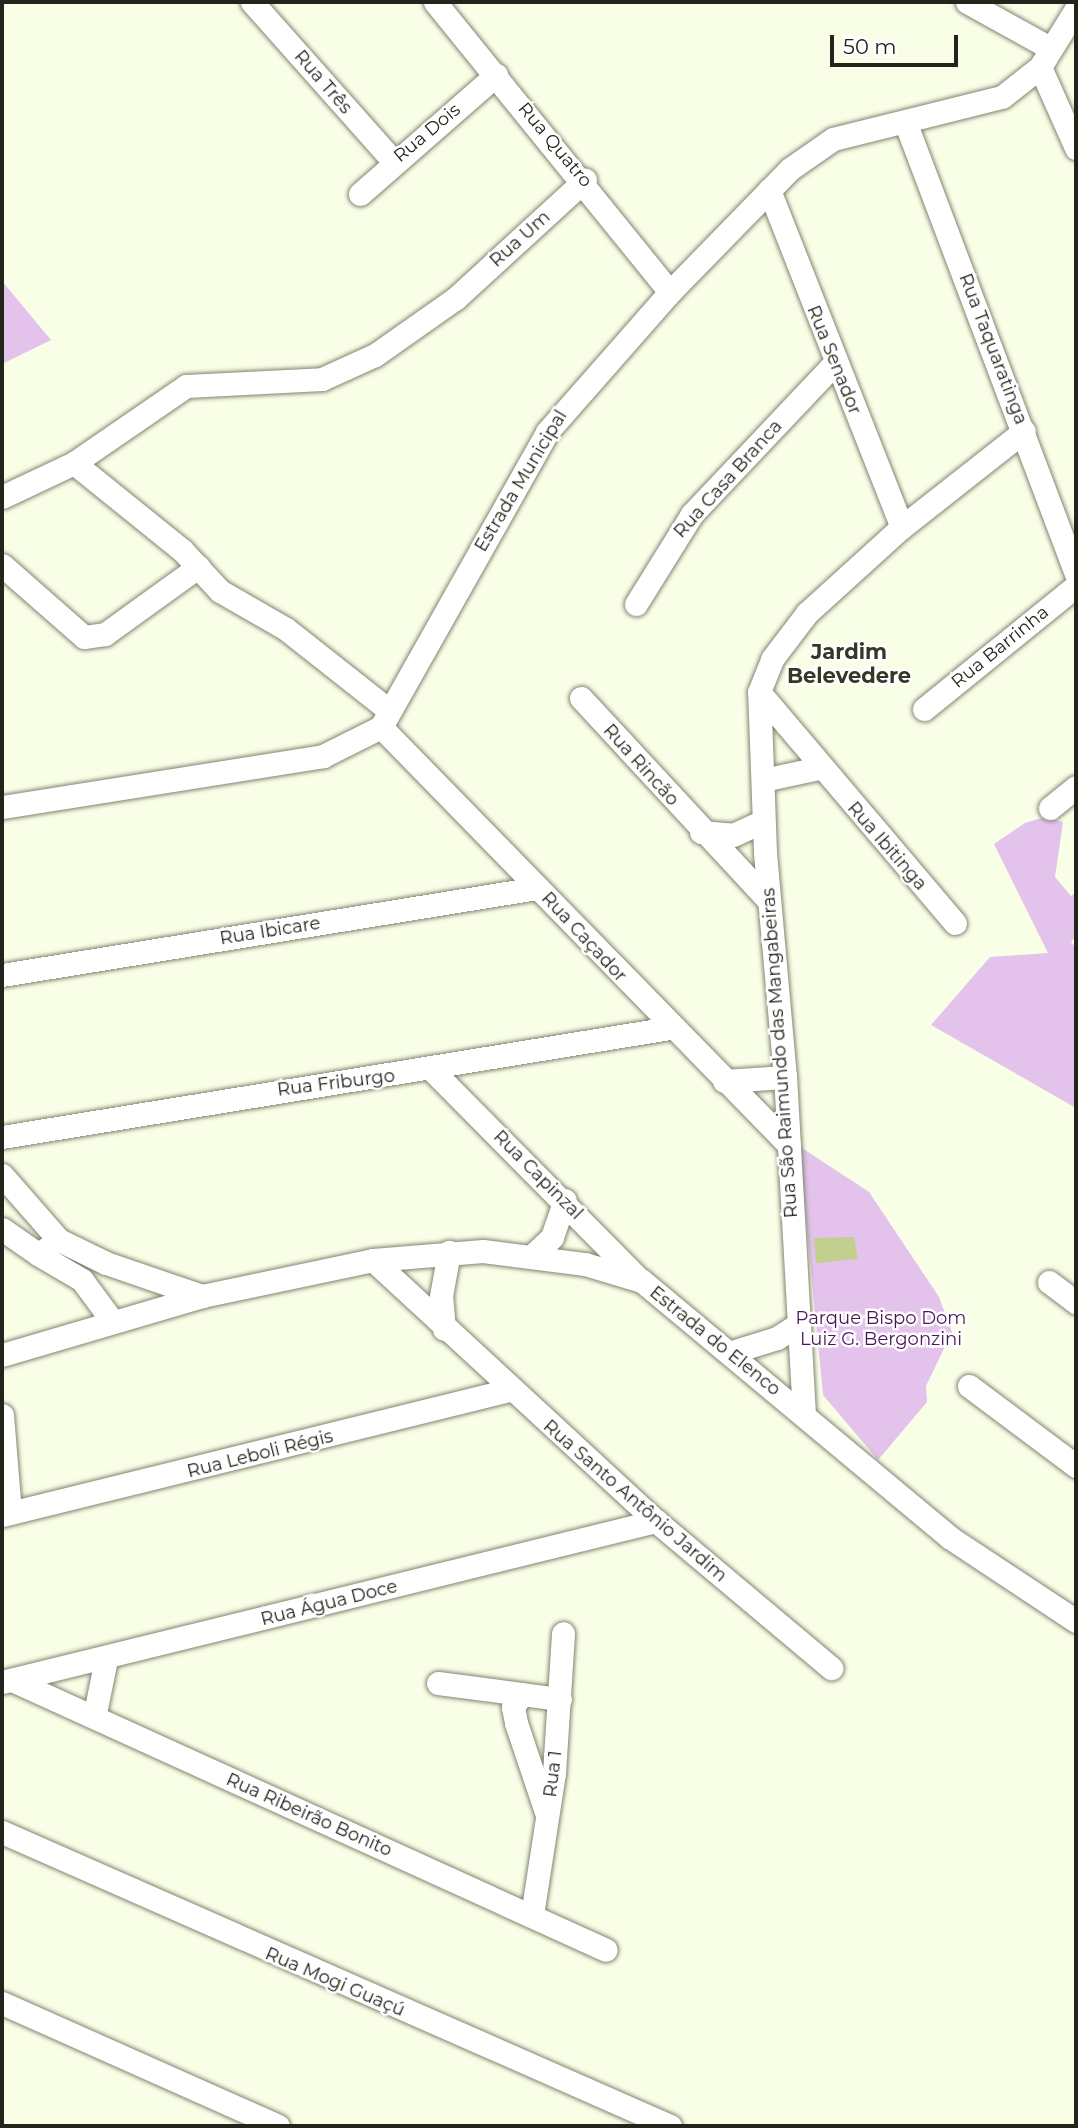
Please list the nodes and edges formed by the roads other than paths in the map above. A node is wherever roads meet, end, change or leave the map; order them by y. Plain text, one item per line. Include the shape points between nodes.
1 (252, 2) edge
2 (435, 2) edge
3 (967, 2) edge
4 (1076, 9) edge
5 (1045, 57) junction
6 (496, 75) junction
7 (906, 124) junction
8 (1076, 148) edge
9 (393, 161) junction
10 (585, 180) junction
11 (769, 190) junction
12 (360, 194) dead end
13 (670, 292) junction
14 (834, 364) junction
15 (1024, 431) junction
16 (74, 463) junction
17 (2, 498) edge
18 (902, 527) junction
19 (2, 565) edge
20 (198, 567) junction
21 (1076, 574) edge
22 (1076, 586) edge
23 (636, 604) dead end
24 (759, 692) junction
25 (581, 698) dead end
26 (925, 709) dead end
27 (385, 719) junction
28 (819, 768) junction
29 (763, 780) junction
30 (1076, 788) edge
31 (2, 807) edge
32 (1050, 808) dead end
33 (763, 821) junction
34 (701, 832) junction
35 (537, 888) junction
36 (768, 900) junction
37 (956, 923) dead end
38 (2, 975) edge
39 (670, 1028) junction
40 (433, 1071) junction
41 (785, 1077) junction
42 (723, 1081) junction
43 (2, 1138) edge
44 (789, 1145) junction
45 (2, 1175) edge
46 (565, 1200) junction
47 (2, 1229) edge
48 (59, 1240) junction
49 (449, 1252) junction
50 (38, 1254) junction
51 (533, 1255) junction
52 (373, 1259) junction
53 (642, 1281) junction
54 (1049, 1282) dead end
55 (202, 1296) junction
56 (1076, 1303) edge
57 (113, 1322) junction
58 (800, 1323) junction
59 (444, 1329) junction
60 (732, 1352) junction
61 (2, 1355) edge
62 (969, 1386) dead end
63 (509, 1390) junction
64 (2, 1415) edge
65 (804, 1415) junction
66 (1076, 1466) edge
67 (6, 1514) edge
68 (656, 1521) junction
69 (1076, 1621) edge
70 (563, 1633) dead end
71 (106, 1659) junction
72 (831, 1668) dead end
73 (7, 1681) edge
74 (438, 1683) dead end
75 (522, 1694) junction
76 (560, 1699) junction
77 (95, 1713) junction
78 (547, 1816) junction
79 (2, 1832) edge
80 (532, 1914) junction
81 (606, 1950) dead end
82 (2, 2003) edge
83 (278, 2126) edge
84 (670, 2126) edge

1 - 9 street, Rua Três
2 - 6 street, Rua Quatro
3 - 5 street
4 - 5 street, Estrada Municipal
5 - 7 street, Estrada Municipal via 1002,97
5 - 8 street
6 - 9 street, Rua Dois
6 - 10 street, Rua Quatro
7 - 11 street, Estrada Municipal via 832,139
7 - 15 street, Rua Taquaratinga
9 - 12 street, Rua Dois
10 - 13 street, Rua Quatro
10 - 16 street, Rua Um via 456,298 375,355 337,374 172,391
11 - 13 street, Estrada Municipal
11 - 14 street, Rua Senador
13 - 27 street, Estrada Municipal via 547,432
14 - 18 street, Rua Senador
14 - 23 street, Rua Casa Branca via 692,514
15 - 18 street
15 - 21 street, Rua Taquaratinga
16 - 17 street, Rua Um
16 - 20 street, Rua Caçador
18 - 24 street via 807,613 772,659
19 - 20 street via 84,637 105,634
20 - 27 street, Rua Caçador via 220,591 286,629
22 - 26 street, Rua Barrinha
24 - 28 street, Rua Ibitinga
24 - 29 street, Rua São Raimundo das Mangabeiras
25 - 34 street, Rua Rincão
27 - 31 street via 323,756
27 - 35 street, Rua Caçador
28 - 29 street
28 - 37 street, Rua Ibitinga
29 - 33 street, Rua São Raimundo das Mangabeiras
30 - 32 street
33 - 34 street via 733,835
33 - 36 street, Rua São Raimundo das Mangabeiras
34 - 36 street, Rua Rincão
35 - 38 street, Rua Ibicare
35 - 39 street, Rua Caçador
36 - 41 street, Rua São Raimundo das Mangabeiras
39 - 40 street, Rua Friburgo
39 - 42 street, Rua Caçador
40 - 43 street, Rua Friburgo via 288,1088
40 - 46 street, Rua Capinzal
41 - 42 street
41 - 44 street, Rua São Raimundo das Mangabeiras
42 - 44 street, Rua Caçador
44 - 58 street, Rua São Raimundo das Mangabeiras
45 - 48 street
46 - 51 street via 552,1237
46 - 53 street, Rua Capinzal
47 - 50 street
48 - 50 street
48 - 55 street via 106,1263
49 - 51 street, Estrada do Elenco
49 - 52 street, Estrada do Elenco
49 - 59 street via 441,1296
50 - 57 street via 82,1280
51 - 53 street, Estrada do Elenco
52 - 55 street, Estrada do Elenco
52 - 59 street, Rua Santo Antônio Jardim
53 - 60 street, Estrada do Elenco
54 - 56 street
55 - 57 street, Estrada do Elenco
57 - 61 street, Estrada do Elenco
58 - 60 street via 777,1338
58 - 65 street, Rua São Raimundo das Mangabeiras
59 - 63 street, Rua Santo Antônio Jardim
60 - 65 street, Estrada do Elenco
62 - 66 street
63 - 67 street, Rua Leboli Régis
63 - 68 street, Rua Santo Antônio Jardim
64 - 67 street
65 - 69 street, Estrada do Elenco via 949,1537
68 - 71 street, Rua Água Doce
68 - 72 street, Rua Santo Antônio Jardim
70 - 76 street, Rua 1
71 - 73 street, Rua Água Doce
71 - 77 street
73 - 77 street, Rua Ribeirão Bonito
74 - 75 street
75 - 76 street
75 - 78 street via 513,1707 516,1723
76 - 78 street, Rua 1
77 - 80 street, Rua Ribeirão Bonito via 236,1783
78 - 80 street, Rua 1
79 - 84 street, Rua Mogi Guaçú
80 - 81 street, Rua Ribeirão Bonito
82 - 83 street

